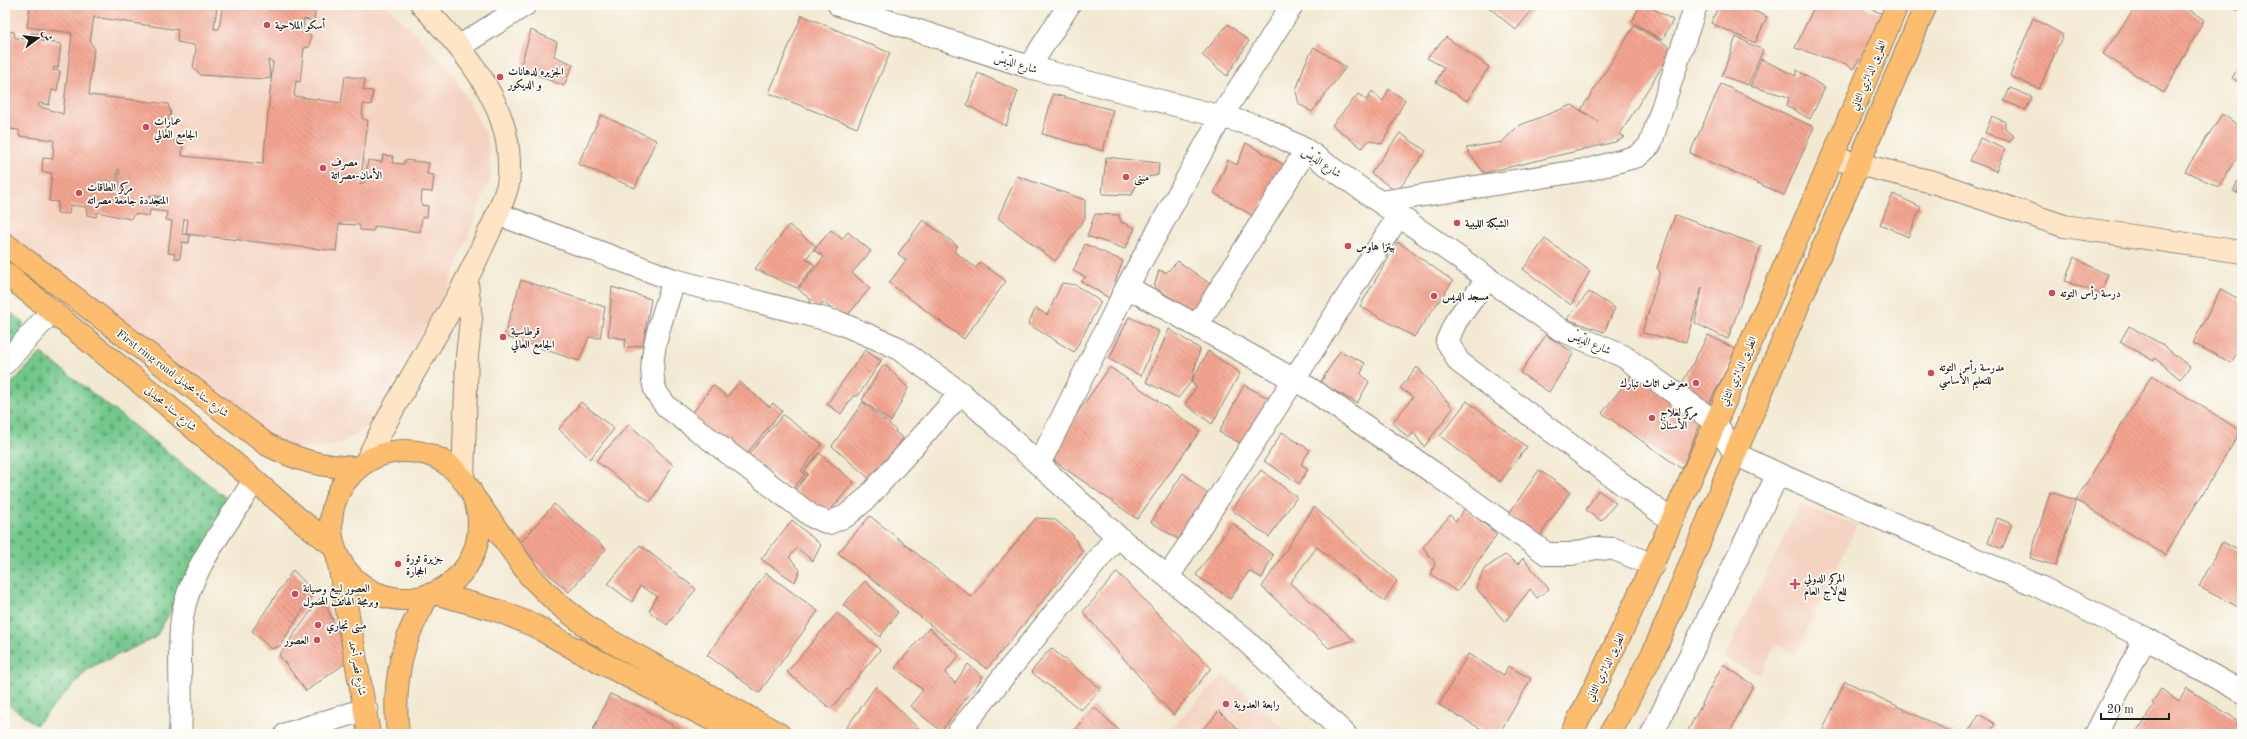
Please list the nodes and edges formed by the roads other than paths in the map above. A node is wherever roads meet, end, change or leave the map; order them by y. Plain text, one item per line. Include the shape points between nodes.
1 (422, 5) edge
2 (525, 5) edge
3 (1069, 5) edge
4 (1292, 5) edge
5 (1696, 5) edge
6 (1897, 5) edge
7 (1926, 5) edge
8 (849, 7) edge
9 (460, 46) junction
10 (1028, 68) junction
11 (1221, 117) junction
12 (1306, 150) junction
13 (1832, 158) junction
14 (1857, 166) junction
15 (1380, 202) junction
16 (498, 214) junction
17 (1399, 215) junction
18 (5, 244) edge
19 (2242, 252) edge
20 (5, 273) edge
21 (1488, 278) junction
22 (674, 280) junction
23 (466, 283) junction
24 (1127, 287) junction
25 (52, 311) junction
26 (1197, 326) junction
27 (5, 364) edge
28 (1295, 380) junction
29 (961, 393) junction
30 (1715, 422) junction
31 (1735, 454) junction
32 (362, 464) junction
33 (1039, 464) junction
34 (1778, 474) junction
35 (254, 480) junction
36 (467, 486) junction
37 (1672, 520) junction
38 (1117, 536) junction
39 (335, 550) junction
40 (1653, 565) junction
41 (1168, 577) junction
42 (431, 594) junction
43 (2146, 638) junction
44 (2242, 692) edge
45 (366, 709) junction
46 (180, 734) edge
47 (286, 734) edge
48 (369, 734) edge
49 (398, 734) edge
50 (740, 734) edge
51 (779, 734) edge
52 (957, 734) edge
53 (1345, 734) edge
54 (1571, 734) edge
55 (1610, 734) edge
56 (1652, 734) edge
57 (2096, 734) edge

1 - 9 street
2 - 9 street
3 - 10 street
4 - 11 street
5 - 15 street via 1650,145 1638,156 1591,169
6 - 13 main road, الطريق الدائري الثاني
7 - 14 main road
8 - 10 street, شارع الدِّيسْ
9 - 16 street via 495,102 507,142 508,183
10 - 11 street, شارع الدِّيسْ
11 - 12 street, شارع الدِّيسْ via 1261,127
11 - 24 street
12 - 15 street, شارع الدِّيسْ
12 - 26 street
13 - 14 street
13 - 30 main road, الطريق الدائري الثاني
14 - 19 street via 1933,182 2064,226
14 - 31 main road
15 - 17 street, شارع الدِّيسْ
16 - 22 street
16 - 23 street
17 - 21 street, شارع الدِّيسْ
17 - 28 street
18 - 32 main road, First ring road شارع سناء محيدلى via 266,444 293,458 323,466
20 - 25 main road, شارع سناء محيدلى
21 - 30 street, شارع الدِّيسْ via 1561,330 1623,356
21 - 37 street via 1456,321 1447,341 1459,362
22 - 29 street via 840,323 896,347
22 - 29 street via 653,354 651,372 655,391 667,407 818,519 829,523 846,516 866,499
23 - 32 street
23 - 36 street via 471,319 467,356
24 - 26 street
24 - 33 street
25 - 27 street
25 - 35 main road, شارع سناء محيدلى
26 - 28 street
28 - 40 street via 1427,468 1547,554 1571,554 1595,548 1614,549
28 - 41 street
29 - 33 street
30 - 31 street, شارع الدِّيسْ
30 - 37 main road, الطريق الدائري الثاني
31 - 34 street
31 - 55 main road via 1654,651
32 - 36 main road via 381,454 396,451 426,454 447,464
32 - 39 main road via 339,491 334,504 331,518
33 - 38 street
34 - 43 street via 2040,587
34 - 56 street
35 - 39 main road, شارع سناء محيدلى
35 - 46 street via 209,552 189,590 182,618
36 - 42 main road via 478,518 478,531 471,556 456,578
36 - 51 main road via 530,576 594,632
37 - 40 main road, الطريق الدائري الثاني
38 - 41 street
38 - 52 street
39 - 42 main road via 352,577 375,592 401,599
39 - 45 main road, شارع قصر أحمد
40 - 54 main road, الطريق الدائري الثاني via 1603,674
41 - 53 street via 1244,639
42 - 49 main road via 408,637 399,671 396,721
42 - 50 main road via 499,611 535,626
43 - 44 street
43 - 57 street
45 - 47 street
45 - 48 main road, شارع قصر أحمد

